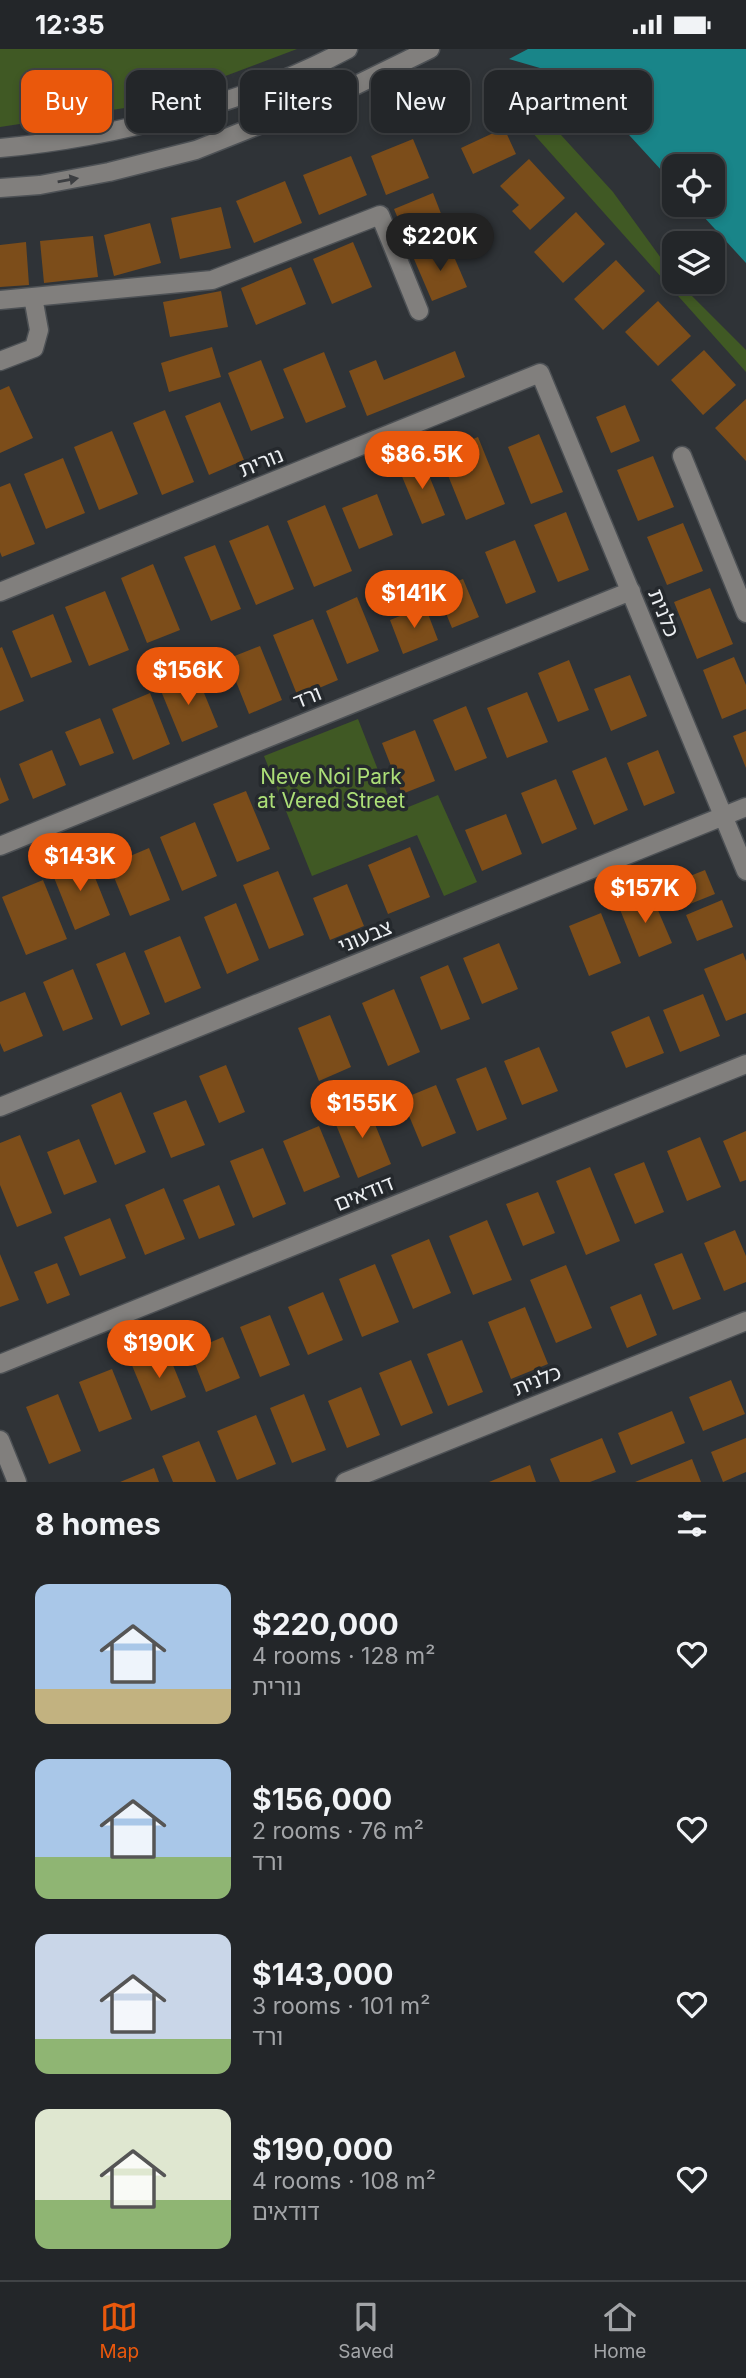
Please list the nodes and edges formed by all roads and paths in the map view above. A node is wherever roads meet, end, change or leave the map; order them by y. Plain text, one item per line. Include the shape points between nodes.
1 (348, 49) edge
2 (425, 52) edge
3 (0, 148) edge
4 (0, 188) edge
5 (33, 297) junction
6 (0, 300) edge
7 (419, 311) dead end
8 (0, 361) edge
9 (540, 373) joint
10 (682, 456) dead end
11 (631, 591) junction
12 (0, 592) edge
13 (746, 613) edge
14 (746, 807) edge
15 (723, 816) junction
16 (0, 846) edge
17 (746, 871) edge
18 (746, 1064) edge
19 (0, 1107) edge
20 (746, 1321) edge
21 (0, 1364) edge
22 (0, 1440) edge
23 (17, 1482) edge
24 (345, 1482) edge

1 - 3 street via 317,66 185,112 101,133
4 -> 2 street via 109,172 196,150 323,100
5 - 6 street
5 - 7 street via 212,280 380,215
5 - 8 street via 39,330 34,348
9 - 11 street, כלנית
9 - 12 street, נורית
10 - 13 street
11 - 15 street, כלנית
11 - 16 street, ורד
14 - 15 street, צבעוני
15 - 17 street, כלנית
15 - 19 street, צבעוני
18 - 21 street, דודאים
20 - 24 street, כלנית
22 - 23 street

